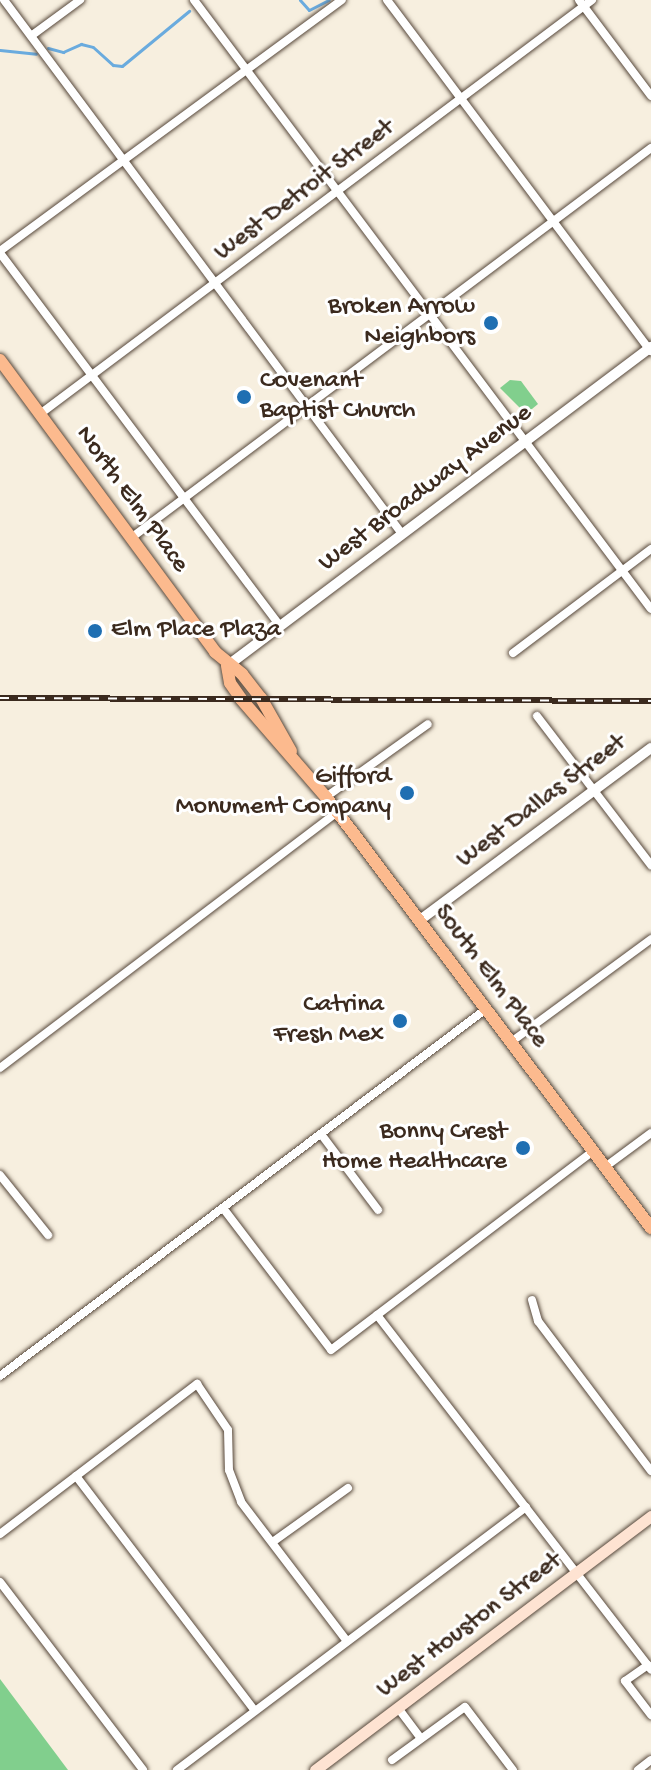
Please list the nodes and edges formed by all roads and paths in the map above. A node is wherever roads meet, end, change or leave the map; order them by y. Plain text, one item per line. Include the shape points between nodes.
1 (4, 0) edge
2 (80, 0) edge
3 (194, 0) edge
4 (342, 0) edge
5 (387, 0) edge
6 (592, 0) edge
7 (581, 3) edge
8 (31, 36) junction
9 (245, 68) junction
10 (651, 96) edge
11 (461, 99) junction
12 (651, 148) edge
13 (122, 161) junction
14 (337, 191) junction
15 (553, 222) junction
16 (0, 252) edge
17 (214, 284) junction
18 (430, 314) junction
19 (650, 349) edge
20 (0, 360) edge
21 (92, 376) junction
22 (306, 407) junction
23 (40, 414) junction
24 (526, 440) junction
25 (184, 499) junction
26 (402, 534) junction
27 (131, 538) junction
28 (651, 549) edge
29 (621, 571) junction
30 (651, 609) edge
31 (280, 626) junction
32 (513, 653) dead end
33 (227, 666) junction
34 (537, 716) dead end
35 (428, 724) dead end
36 (651, 748) edge
37 (594, 791) junction
38 (326, 797) junction
39 (337, 812) junction
40 (651, 865) edge
41 (420, 920) junction
42 (651, 939) edge
43 (486, 1009) junction
44 (511, 1042) junction
45 (0, 1068) edge
46 (651, 1133) edge
47 (321, 1134) junction
48 (593, 1151) junction
49 (605, 1167) junction
50 (0, 1175) edge
51 (223, 1208) junction
52 (378, 1210) dead end
53 (651, 1228) edge
54 (48, 1235) dead end
55 (532, 1300) dead end
56 (377, 1315) junction
57 (0, 1376) edge
58 (651, 1471) edge
59 (76, 1476) junction
60 (348, 1488) dead end
61 (526, 1507) junction
62 (651, 1516) edge
63 (0, 1534) edge
64 (274, 1541) junction
65 (577, 1573) junction
66 (0, 1582) edge
67 (347, 1641) junction
68 (650, 1667) edge
69 (398, 1708) junction
70 (254, 1710) junction
71 (651, 1715) edge
72 (421, 1738) junction
73 (392, 1760) dead end
74 (651, 1760) edge
75 (143, 1770) edge
76 (177, 1770) edge
77 (315, 1770) edge
78 (513, 1770) edge
79 (638, 1770) edge

1 - 8 street
2 - 8 street
3 - 9 street
4 - 9 street
5 - 11 street
6 - 7 street, West Detroit Street
7 - 10 street
7 - 11 street, West Detroit Street
8 - 13 street
9 - 13 street
9 - 14 street
11 - 14 street, West Detroit Street
11 - 15 street
12 - 15 street
13 - 16 street
13 - 17 street
14 - 17 street, West Detroit Street
14 - 18 street
15 - 18 street
15 - 19 street
16 - 21 street
17 - 21 street, West Detroit Street
17 - 22 street
18 - 22 street
18 - 24 street
19 - 24 street, West Broadway Avenue
20 - 23 main road, North Elm Place
21 - 23 street, West Detroit Street
21 - 25 street
22 - 25 street
22 - 26 street
23 - 27 main road, North Elm Place
24 - 26 street, West Broadway Avenue
24 - 29 street
25 - 27 street
25 - 31 street
26 - 31 street, West Broadway Avenue
27 - 33 main road, North Elm Place
28 - 29 street
29 - 30 street
29 - 32 street
31 - 33 street, West Broadway Avenue
33 - 38 main road, South Elm Place via 241,699
34 - 37 street
35 - 38 street
36 - 37 street, West Dallas Street
37 - 40 street
37 - 41 street, West Dallas Street
38 - 39 main road, South Elm Place
39 - 41 main road, South Elm Place
39 - 45 street
41 - 43 main road, South Elm Place
42 - 44 street
43 - 44 main road, South Elm Place
43 - 47 street
44 - 48 main road, South Elm Place
46 - 49 street
47 - 51 street
47 - 52 street
48 - 49 main road, South Elm Place
48 - 56 street
49 - 53 main road, South Elm Place
50 - 54 street
51 - 56 street via 331,1350
51 - 57 street
55 - 58 street via 538,1321
56 - 61 street
59 - 63 street
59 - 64 street via 197,1384 228,1430 229,1470 241,1502
59 - 70 street
60 - 64 street
61 - 65 street
61 - 67 street
62 - 65 main road, West Houston Street
64 - 67 street
65 - 68 street
65 - 69 main road, West Houston Street
66 - 75 street
67 - 70 street
68 - 71 street via 625,1681
69 - 72 street
69 - 77 main road, West Houston Street
70 - 76 street
72 - 73 street
72 - 78 street via 465,1707
74 - 79 street

